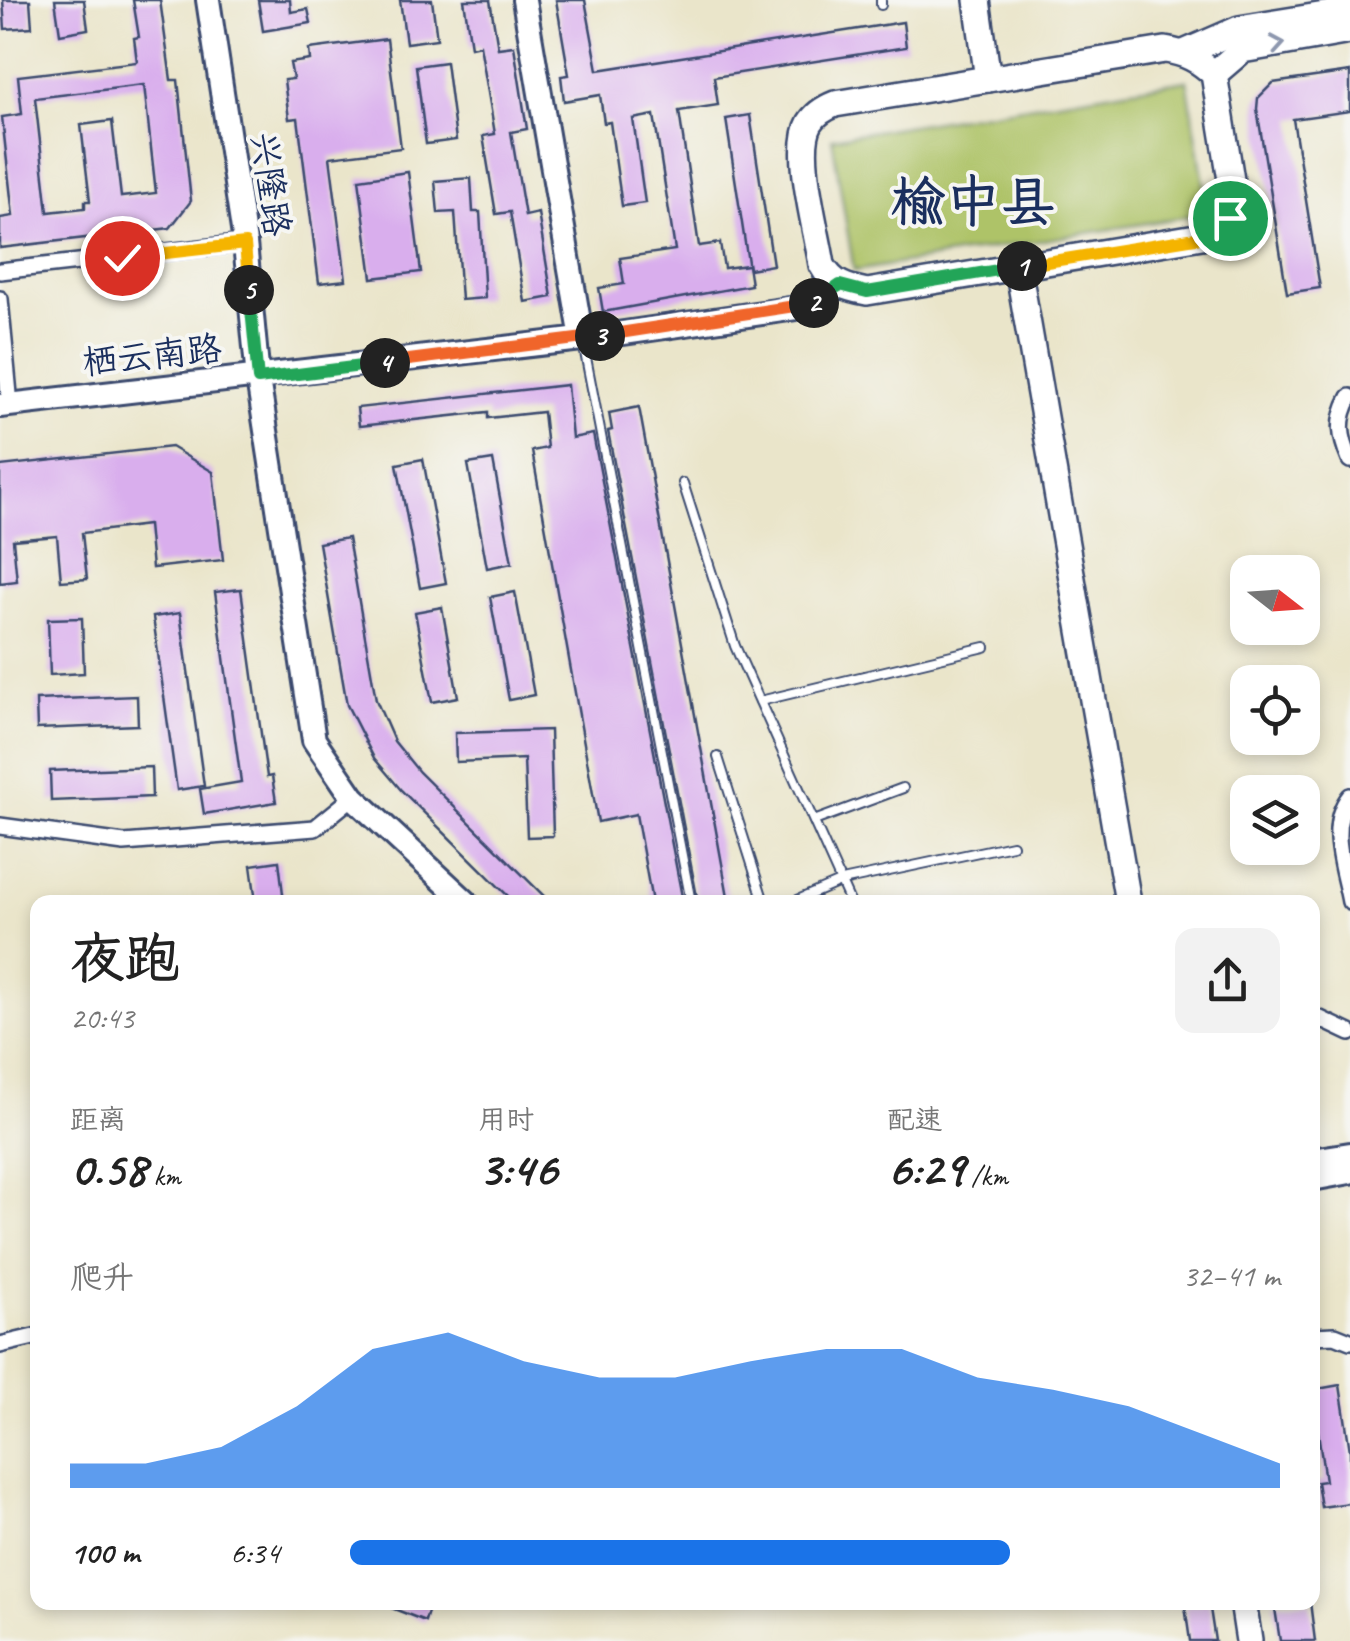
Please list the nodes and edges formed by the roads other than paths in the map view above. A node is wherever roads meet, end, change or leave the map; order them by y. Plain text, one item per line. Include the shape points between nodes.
1 (208, 0) edge
2 (524, 0) edge
3 (977, 0) edge
4 (1350, 11) edge
5 (1350, 31) edge
6 (1184, 53) junction
7 (1214, 74) junction
8 (988, 79) junction
9 (245, 244) junction
10 (1018, 267) junction
11 (0, 272) edge
12 (840, 285) junction
13 (0, 299) edge
14 (582, 339) junction
15 (258, 379) junction
16 (1350, 397) edge
17 (5, 406) edge
18 (1350, 460) edge
19 (683, 482) dead end
20 (986, 648) dead end
21 (760, 700) junction
22 (718, 757) dead end
23 (903, 788) dead end
24 (1350, 796) edge
25 (353, 797) junction
26 (814, 821) junction
27 (0, 826) edge
28 (1012, 845) dead end
29 (842, 882) junction
30 (458, 895) edge
31 (690, 895) edge
32 (762, 895) edge
33 (810, 895) edge
34 (847, 895) edge
35 (1127, 895) edge
36 (1350, 902) edge
37 (1320, 1019) edge
38 (1350, 1033) edge
39 (1350, 1154) edge
40 (1320, 1159) edge
41 (1350, 1172) edge
42 (1320, 1178) edge
43 (1320, 1336) edge
44 (30, 1338) edge
45 (1350, 1342) edge
46 (0, 1346) edge
47 (1244, 1610) edge
48 (1250, 1641) edge

1 - 9 street, 兴隆路
2 - 14 street
3 - 8 main road
4 - 6 main road via 1239,29
7 -> 5 main road via 1242,50
6 - 7 main road
6 - 8 main road via 1165,50
7 - 10 main road via 1235,204 1220,229
8 - 12 main road via 835,104 808,125 803,148 822,265
9 - 11 street
9 - 15 street, 兴隆路
10 - 12 main road via 867,292
10 - 35 main road
12 - 14 street, 栖云南路 via 810,306
13 - 17 street
14 - 15 street, 栖云南路
14 - 31 lane
15 - 17 street, 栖云南路
15 - 25 street, 兴隆路 via 314,740
16 - 18 street via 1340,435
19 - 21 lane via 735,646
20 - 21 lane
21 - 26 lane
22 - 32 lane
23 - 26 lane
24 - 36 street via 1337,828
25 - 27 street via 315,828 124,843
25 - 30 street, 兴隆路
26 - 29 lane
28 - 29 lane
29 - 33 lane
29 - 34 lane
37 - 38 street
39 - 40 street
41 - 42 street
43 - 45 street
44 - 46 street
47 - 48 main road

